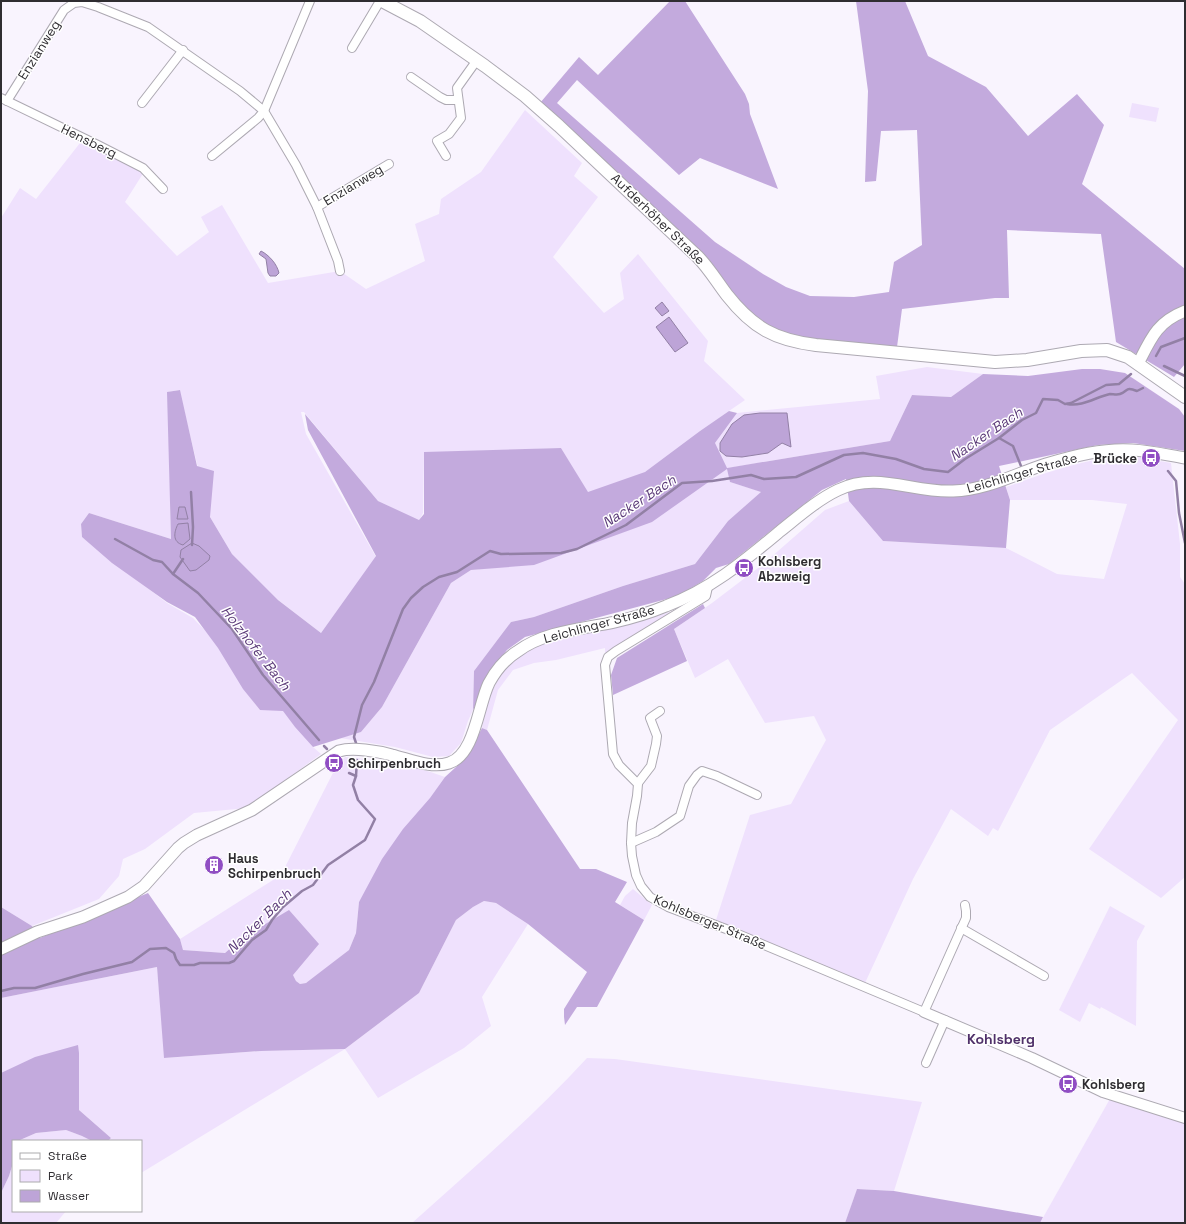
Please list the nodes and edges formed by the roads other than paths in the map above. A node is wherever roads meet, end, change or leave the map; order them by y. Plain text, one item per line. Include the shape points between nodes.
1 (310, 1) edge
2 (381, 1) edge
3 (352, 48) dead end
4 (183, 50) junction
5 (477, 60) junction
6 (411, 77) dead end
7 (4, 100) edge
8 (458, 100) junction
9 (142, 103) dead end
10 (264, 111) junction
11 (212, 156) dead end
12 (446, 156) dead end
13 (388, 164) dead end
14 (163, 189) dead end
15 (317, 207) junction
16 (340, 271) dead end
17 (1185, 311) edge
18 (1138, 364) junction
19 (1185, 396) edge
20 (1185, 458) edge
21 (708, 587) junction
22 (660, 711) dead end
23 (638, 783) junction
24 (757, 795) dead end
25 (631, 843) junction
26 (965, 904) dead end
27 (961, 928) junction
28 (1, 949) edge
29 (1044, 976) dead end
30 (924, 1012) junction
31 (945, 1020) junction
32 (926, 1063) dead end
33 (1185, 1118) edge

1 - 10 street
2 - 3 street, Aufderhöher Straße
2 - 5 main road, Aufderhöher Straße via 420,20
4 - 7 street, Enzianweg via 148,27 98,7 82,2 74,3 64,10
4 - 9 street
4 - 10 street, Enzianweg
5 - 8 street via 458,86
5 - 18 main road, Aufderhöher Straße via 525,96 559,126 697,256 743,314 772,334 802,344 995,362 1100,350 1119,353
6 - 8 street via 446,100
7 - 14 street, Hensberg via 143,168
8 - 12 street via 461,118 448,134 437,141
10 - 11 street
10 - 15 street, Enzianweg via 296,164
13 - 15 street, Enzianweg
15 - 16 street, Enzianweg
17 - 18 main road via 1169,318 1158,328
18 - 19 main road, Aufderhöher Straße
20 - 21 main road, Leichlinger Straße via 1133,450 1104,451 1047,464 972,489 953,491 925,490 879,482 850,485 818,502
21 - 23 street via 706,596 616,651 606,661 613,754 619,765
21 - 28 main road, Leichlinger Straße via 668,606 635,617 554,635 517,651 502,664 489,683 470,739 455,761 432,764 380,752 339,751 252,810 184,843 144,886 128,897 83,917 37,932
22 - 23 street via 650,718 657,736 651,766
23 - 25 street, Kohlsberger Straße
24 - 25 street via 717,776 700,772 689,786 680,816 656,832
25 - 30 street, Kohlsberger Straße via 636,875 645,892 657,902
26 - 27 street via 966,918
27 - 29 street
27 - 30 street
30 - 31 street, Kohlsberger Straße
31 - 32 street
31 - 33 street, Kohlsberger Straße via 1103,1092

